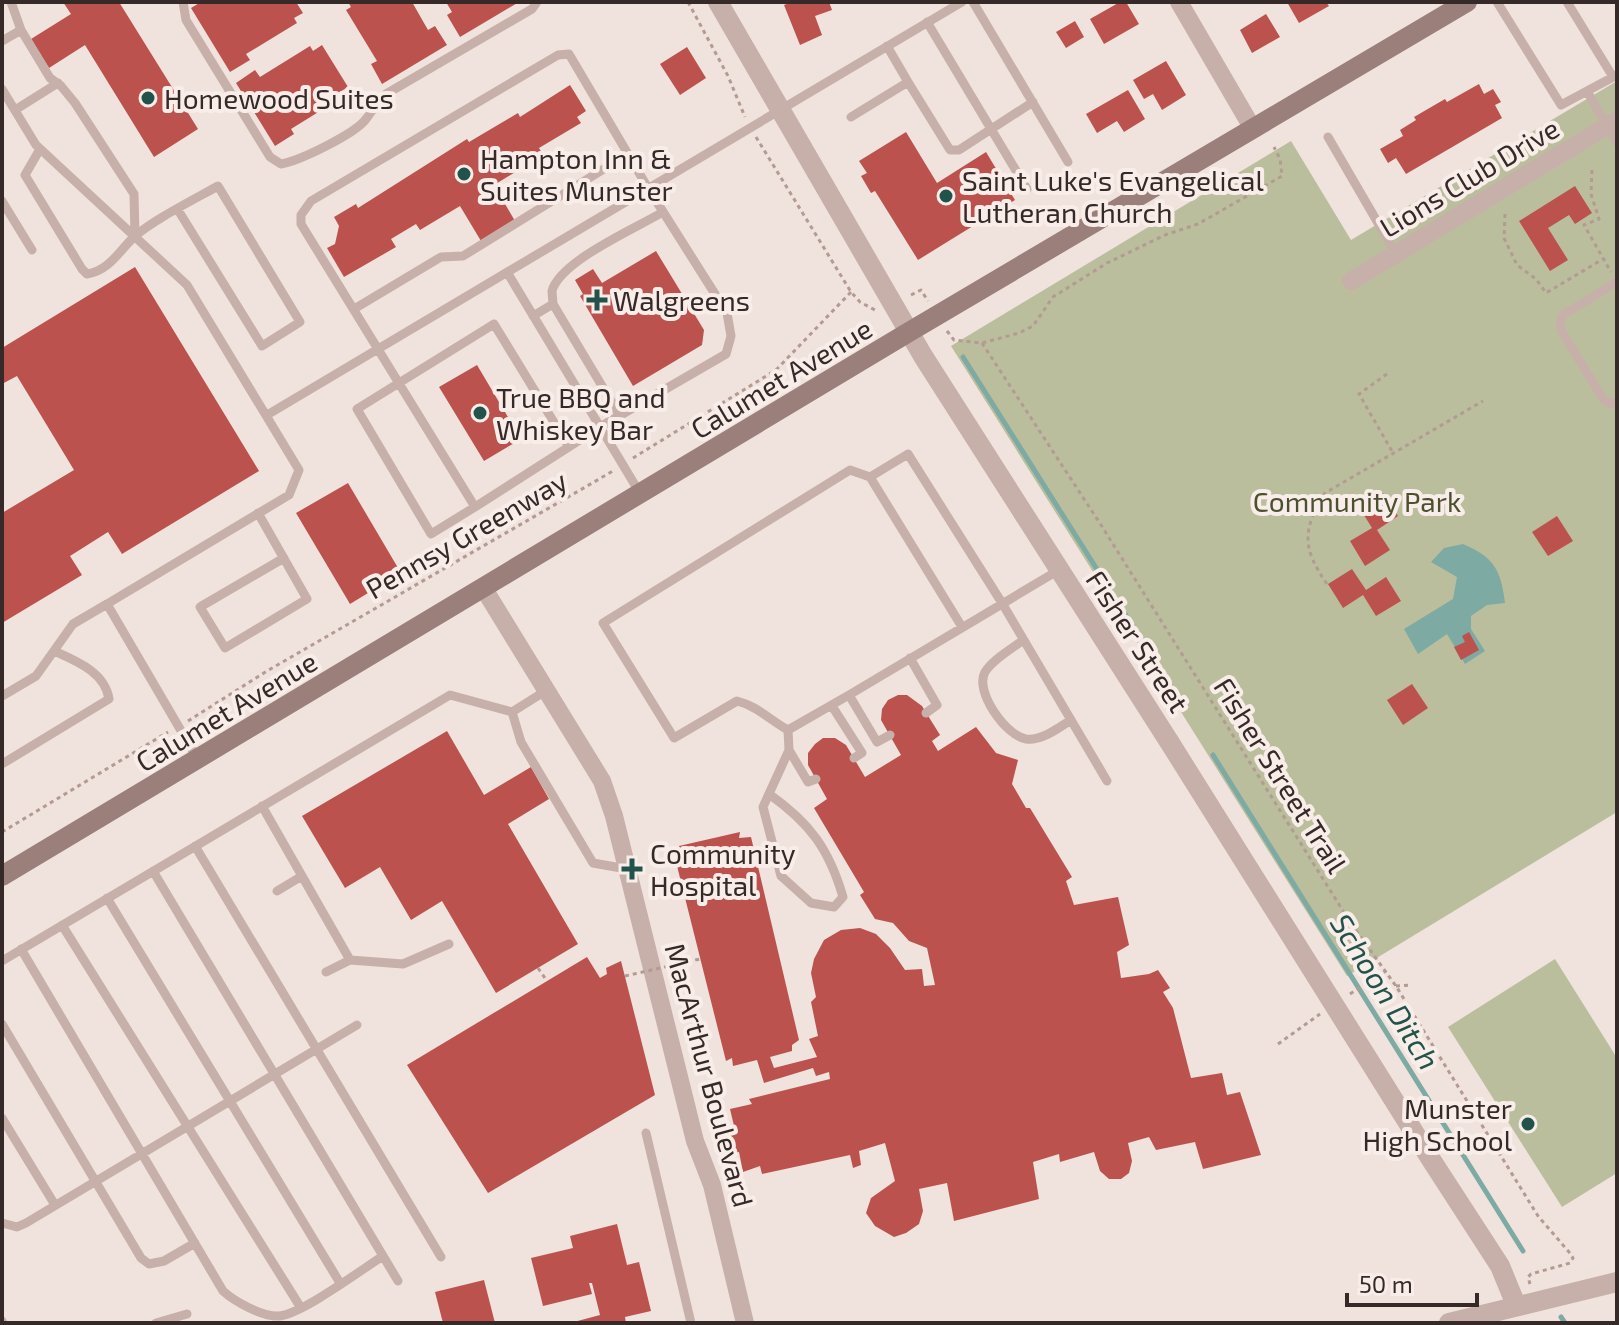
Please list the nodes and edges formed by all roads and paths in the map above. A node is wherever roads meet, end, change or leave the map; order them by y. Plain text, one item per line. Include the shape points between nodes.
1 (11, 2) edge
2 (183, 2) edge
3 (537, 2) edge
4 (688, 2) edge
5 (718, 2) edge
6 (962, 2) edge
7 (973, 2) edge
8 (1179, 2) edge
9 (1467, 2) edge
10 (1497, 2) edge
11 (1567, 2) edge
12 (927, 22) junction
13 (21, 30) junction
14 (2, 41) edge
15 (887, 46) junction
16 (1615, 76) edge
17 (908, 82) junction
18 (58, 83) junction
19 (2, 89) edge
20 (1588, 93) junction
21 (1033, 102) junction
22 (782, 109) junction
23 (15, 110) junction
24 (851, 117) dead end
25 (1612, 123) edge
26 (750, 127) junction
27 (989, 128) junction
28 (1253, 129) junction
29 (1328, 137) dead end
30 (1617, 143) edge
31 (1274, 147) dead end
32 (40, 149) junction
33 (628, 154) junction
34 (1068, 162) dead end
35 (1592, 170) dead end
36 (648, 188) junction
37 (1027, 189) dead end
38 (2, 201) edge
39 (178, 210) junction
40 (663, 212) junction
41 (1505, 214) dead end
42 (135, 236) junction
43 (32, 250) dead end
44 (1396, 254) junction
45 (1603, 259) junction
46 (507, 272) junction
47 (1351, 281) dead end
48 (1617, 282) edge
49 (851, 292) junction
50 (553, 304) junction
51 (354, 309) junction
52 (878, 312) dead end
53 (533, 316) junction
54 (909, 332) junction
55 (954, 340) dead end
56 (982, 343) junction
57 (379, 349) junction
58 (1387, 374) dead end
59 (399, 381) junction
60 (1483, 401) dead end
61 (1617, 402) edge
62 (267, 415) junction
63 (620, 416) junction
64 (600, 427) junction
65 (569, 447) junction
66 (1393, 453) junction
67 (623, 465) junction
68 (870, 477) junction
69 (641, 495) junction
70 (475, 507) junction
71 (258, 513) junction
72 (284, 558) junction
73 (1059, 570) junction
74 (1327, 584) dead end
75 (484, 589) junction
76 (1002, 603) junction
77 (107, 604) junction
78 (962, 627) junction
79 (1023, 640) junction
80 (54, 651) junction
81 (910, 658) junction
82 (547, 690) junction
83 (849, 695) junction
84 (2, 696) edge
85 (832, 706) junction
86 (512, 712) junction
87 (926, 713) dead end
88 (1071, 720) junction
89 (179, 726) junction
90 (788, 730) junction
91 (890, 735) dead end
92 (789, 750) junction
93 (854, 758) dead end
94 (198, 760) junction
95 (2, 764) edge
96 (816, 779) dead end
97 (1107, 781) dead end
98 (769, 794) junction
99 (262, 806) junction
100 (2, 832) edge
101 (195, 846) junction
102 (627, 869) junction
103 (153, 871) junction
104 (2, 876) edge
105 (302, 876) junction
106 (277, 891) dead end
107 (107, 898) junction
108 (62, 925) junction
109 (449, 944) dead end
110 (21, 949) junction
111 (700, 959) dead end
112 (350, 960) junction
113 (2, 961) edge
114 (538, 968) dead end
115 (1386, 971) junction
116 (326, 972) dead end
117 (625, 976) dead end
118 (547, 981) dead end
119 (1412, 985) dead end
120 (1396, 986) junction
121 (1342, 1000) junction
122 (2, 1024) edge
123 (357, 1025) dead end
124 (1278, 1044) dead end
125 (316, 1049) junction
126 (273, 1075) junction
127 (230, 1101) junction
128 (2, 1118) edge
129 (188, 1127) junction
130 (646, 1133) dead end
131 (142, 1153) junction
132 (96, 1181) junction
133 (55, 1205) junction
134 (2, 1223) edge
135 (195, 1243) junction
136 (383, 1256) junction
137 (441, 1257) dead end
138 (1529, 1280) dead end
139 (398, 1281) dead end
140 (1617, 1282) edge
141 (340, 1283) junction
142 (1516, 1305) junction
143 (301, 1308) junction
144 (187, 1314) dead end
145 (156, 1323) edge
146 (691, 1323) edge
147 (745, 1323) edge
148 (1449, 1323) edge

1 - 13 lane
2 - 3 lane via 186,20 270,157 281,164 297,161 352,130 386,94
4 - 26 path
5 - 22 street, Fisher Street
6 - 12 lane
7 - 21 lane
8 - 28 street
9 - 28 main road, Calumet Avenue
10 - 20 lane via 1561,105
11 - 16 lane
12 - 15 lane
12 - 27 lane
13 - 14 lane
13 - 18 lane
15 - 17 lane
15 - 22 lane
16 - 20 lane
17 - 24 lane
17 - 27 lane via 950,150 959,150
18 - 23 lane
18 - 42 lane via 134,194
19 - 23 lane
20 - 25 lane
21 - 27 lane
21 - 34 lane
22 - 26 lane
22 - 54 street, Fisher Street
23 - 32 lane
25 - 30 lane
25 - 44 street, Lions Club Drive
26 - 36 lane
26 - 49 path
27 - 37 lane
28 - 54 main road, Calumet Avenue
29 - 44 lane
31 - 56 path via 1282,176 1198,224 1107,263 1053,297 1033,326
32 - 42 lane
32 - 42 lane via 25,175 87,274 106,267
33 - 36 lane
33 - 51 lane via 463,256 441,257
33 - 51 lane via 569,54 558,55 311,201 301,224
35 - 45 path via 1591,194 1599,219 1584,225
36 - 40 lane
36 - 46 lane
38 - 43 lane
39 - 39 lane via 218,186 300,322 262,346
39 - 42 lane
40 - 50 lane via 578,261 552,292
40 - 63 lane via 727,313 731,336 726,354
41 - 45 path via 1504,238 1517,265 1546,293
42 - 62 lane via 187,285
44 - 47 street, Lions Club Drive
45 - 48 path
46 - 53 lane
46 - 57 lane
48 - 61 lane via 1563,315 1560,322 1603,399
49 - 52 path
49 - 67 path, Pennsy Greenway via 776,370
50 - 53 lane
50 - 63 lane
51 - 57 lane
53 - 64 lane
54 - 69 main road, Calumet Avenue
54 - 73 street, Fisher Street
55 - 56 path
56 - 115 path, Fisher Street Trail
57 - 59 lane
57 - 62 lane
58 - 66 path via 1359,394
59 - 65 lane via 494,324
59 - 70 lane
59 - 70 lane via 357,409 431,534
60 - 66 path
62 - 71 lane via 299,470 289,495
63 - 64 lane
64 - 65 lane
64 - 67 lane
65 - 70 lane
66 - 74 path via 1325,493 1312,515 1306,537 1310,556
67 - 69 lane
67 - 89 path, Pennsy Greenway
68 - 76 lane via 908,454
68 - 78 lane
68 - 90 lane via 850,470 603,623 674,738 737,701 751,704
69 - 75 main road, Calumet Avenue
71 - 72 lane
71 - 77 lane
72 - 72 lane via 307,599 225,648 200,607
73 - 76 lane
73 - 121 street, Fisher Street
75 - 82 street, MacArthur Boulevard
75 - 94 main road, Calumet Avenue
76 - 78 lane
76 - 79 lane
77 - 80 lane via 73,624
77 - 89 lane
78 - 81 lane
79 - 88 lane
79 - 88 lane via 983,674 989,705 1009,731 1025,739 1040,738
80 - 84 lane via 36,676
80 - 95 lane via 99,678 109,699
81 - 83 lane
81 - 87 lane via 937,705
82 - 86 lane
82 - 102 street, MacArthur Boulevard via 602,781
83 - 85 lane
83 - 91 lane via 877,742
85 - 90 lane
85 - 93 lane via 862,753
86 - 99 lane via 450,695
86 - 102 lane via 521,742 593,863
88 - 97 lane
89 - 94 lane
89 - 100 path, Pennsy Greenway
90 - 92 lane
92 - 96 lane via 808,782
92 - 98 lane
94 - 104 main road, Calumet Avenue
98 - 98 lane via 763,807 781,876 811,903 834,907 843,897 835,869 810,828
99 - 101 lane
99 - 105 lane
101 - 103 lane
101 - 125 lane
102 - 147 street, MacArthur Boulevard
103 - 107 lane
103 - 126 lane
105 - 106 lane
105 - 112 lane
107 - 108 lane
107 - 127 lane
108 - 110 lane
108 - 129 lane
109 - 112 lane via 403,964
110 - 113 lane
110 - 131 lane
111 - 117 path, bridge
112 - 116 lane
114 - 118 path
115 - 120 path, Fisher Street Trail
115 - 121 path
119 - 120 path
120 - 138 path, Fisher Street Trail via 1538,1216 1573,1258 1561,1268 1531,1274
121 - 124 path
121 - 142 street, Fisher Street via 1500,1266
122 - 132 lane
123 - 125 lane
125 - 126 lane
125 - 137 lane
126 - 127 lane
126 - 136 lane
127 - 129 lane
127 - 141 lane
128 - 133 lane
129 - 131 lane
129 - 143 lane
130 - 146 lane
131 - 132 lane
131 - 135 lane
132 - 133 lane
132 - 135 lane via 149,1264
133 - 134 lane via 17,1227
135 - 143 lane via 223,1291 237,1303 279,1316
136 - 139 lane
136 - 141 lane
140 - 142 street
141 - 143 lane
142 - 148 street
144 - 145 lane

